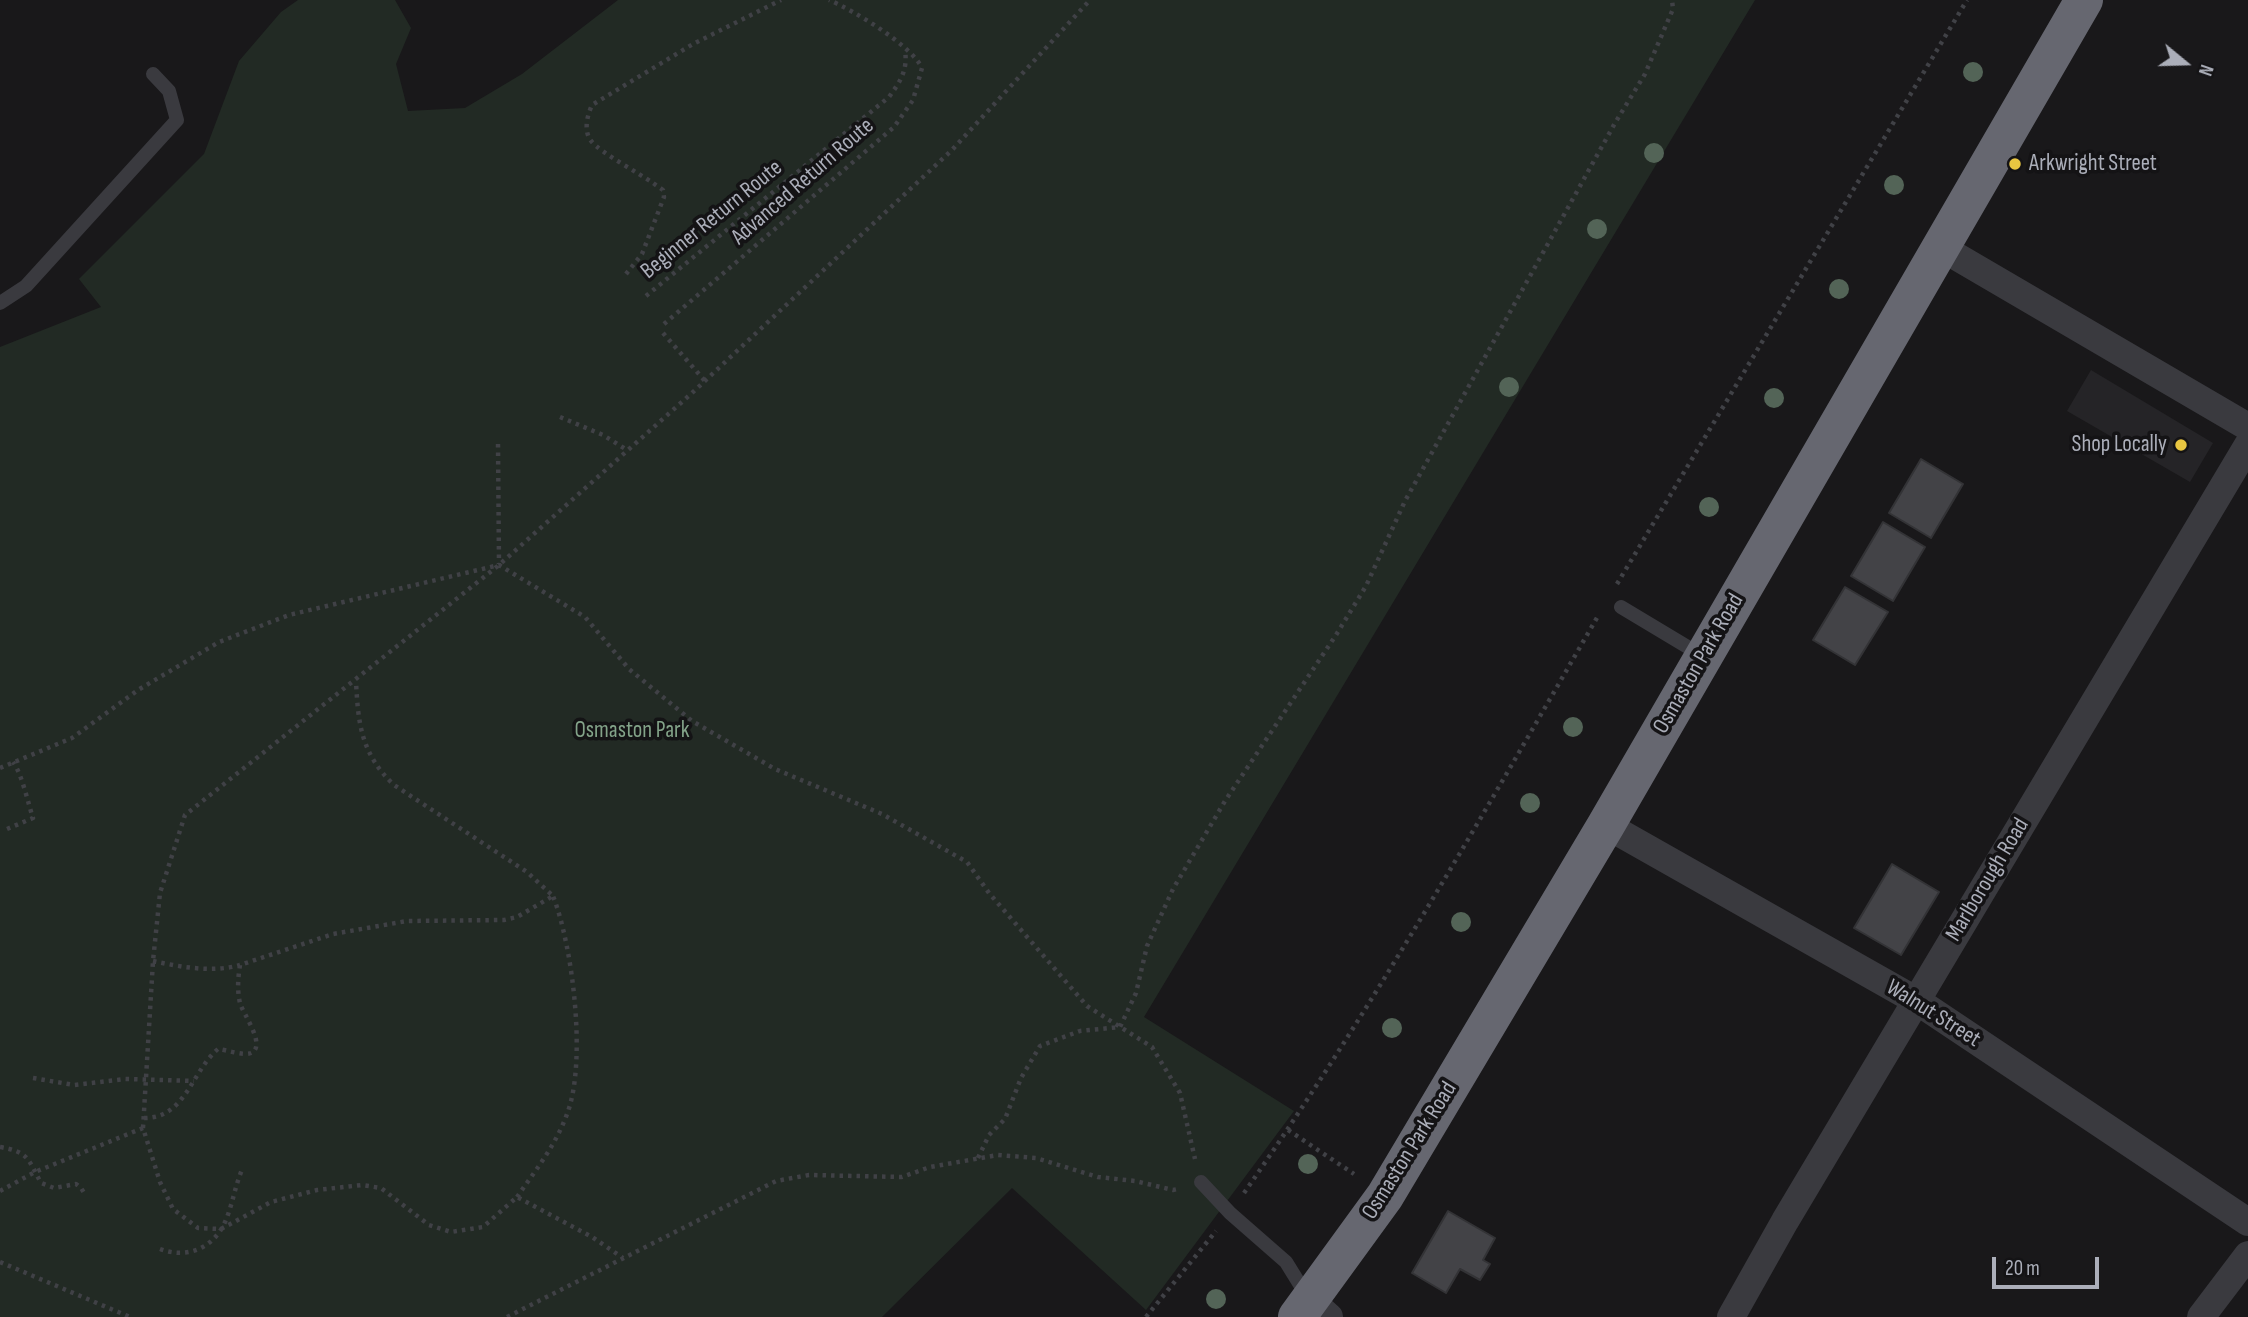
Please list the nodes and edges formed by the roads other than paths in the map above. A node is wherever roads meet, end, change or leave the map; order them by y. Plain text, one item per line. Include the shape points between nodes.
1 (2076, 3) edge
2 (153, 74) dead end
3 (1942, 248) junction
4 (0, 303) edge
5 (2248, 427) edge
6 (2248, 445) edge
7 (1621, 607) dead end
8 (1703, 656) junction
9 (1606, 825) junction
10 (1917, 1001) junction
11 (1201, 1182) road end
12 (2248, 1222) edge
13 (2248, 1255) edge
14 (1312, 1311) edge
15 (1731, 1317) edge
16 (2201, 1317) edge

1 - 3 highway, Osmaston Park Road
2 - 4 lane via 169,91 177,120 26,286
3 - 5 street
3 - 8 highway, Osmaston Park Road
6 - 10 street, Marlborough Road
7 - 8 lane
8 - 9 highway, Osmaston Park Road
9 - 10 street, Walnut Street
9 - 14 highway, Osmaston Park Road
10 - 12 street, Walnut Street
10 - 15 street, Marlborough Road
11 - 14 lane via 1286,1262
13 - 16 street

